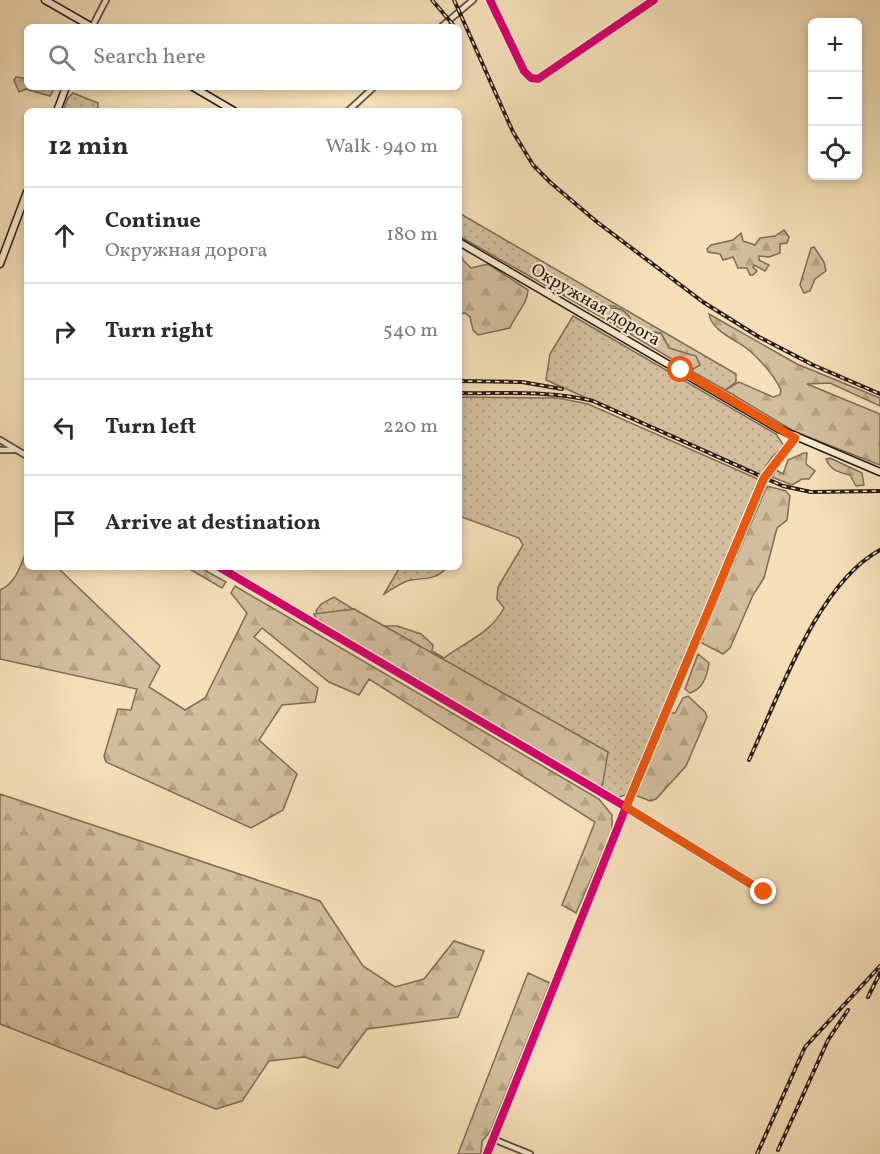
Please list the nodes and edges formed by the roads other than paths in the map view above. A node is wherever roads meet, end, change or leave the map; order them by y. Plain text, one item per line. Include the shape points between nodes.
1 (45, 0) edge
2 (106, 0) edge
3 (473, 0) edge
4 (490, 0) edge
5 (654, 0) edge
6 (87, 24) edge
7 (94, 24) edge
8 (445, 24) edge
9 (65, 90) edge
10 (198, 90) edge
11 (371, 90) edge
12 (58, 108) edge
13 (229, 108) edge
14 (351, 108) edge
15 (24, 200) edge
16 (462, 244) edge
17 (0, 264) edge
18 (795, 438) junction
19 (0, 440) edge
20 (0, 450) edge
21 (16, 451) junction
22 (24, 455) edge
23 (880, 472) edge
24 (224, 570) edge
25 (626, 807) junction
26 (764, 892) dead end
27 (493, 1139) junction
28 (487, 1154) edge
29 (530, 1154) edge

1 - 6 main road
2 - 7 street
3 - 8 street
4 - 5 street via 531,78 538,78
9 - 12 main road
10 - 13 main road
11 - 14 street
15 - 17 main road
16 - 18 main road, Окружная дорога
18 - 23 main road, Окружная дорога
18 - 25 street via 764,478
19 - 21 street
20 - 21 street
21 - 22 street
24 - 25 street
25 - 26 street
25 - 27 street
27 - 28 street
27 - 29 street

